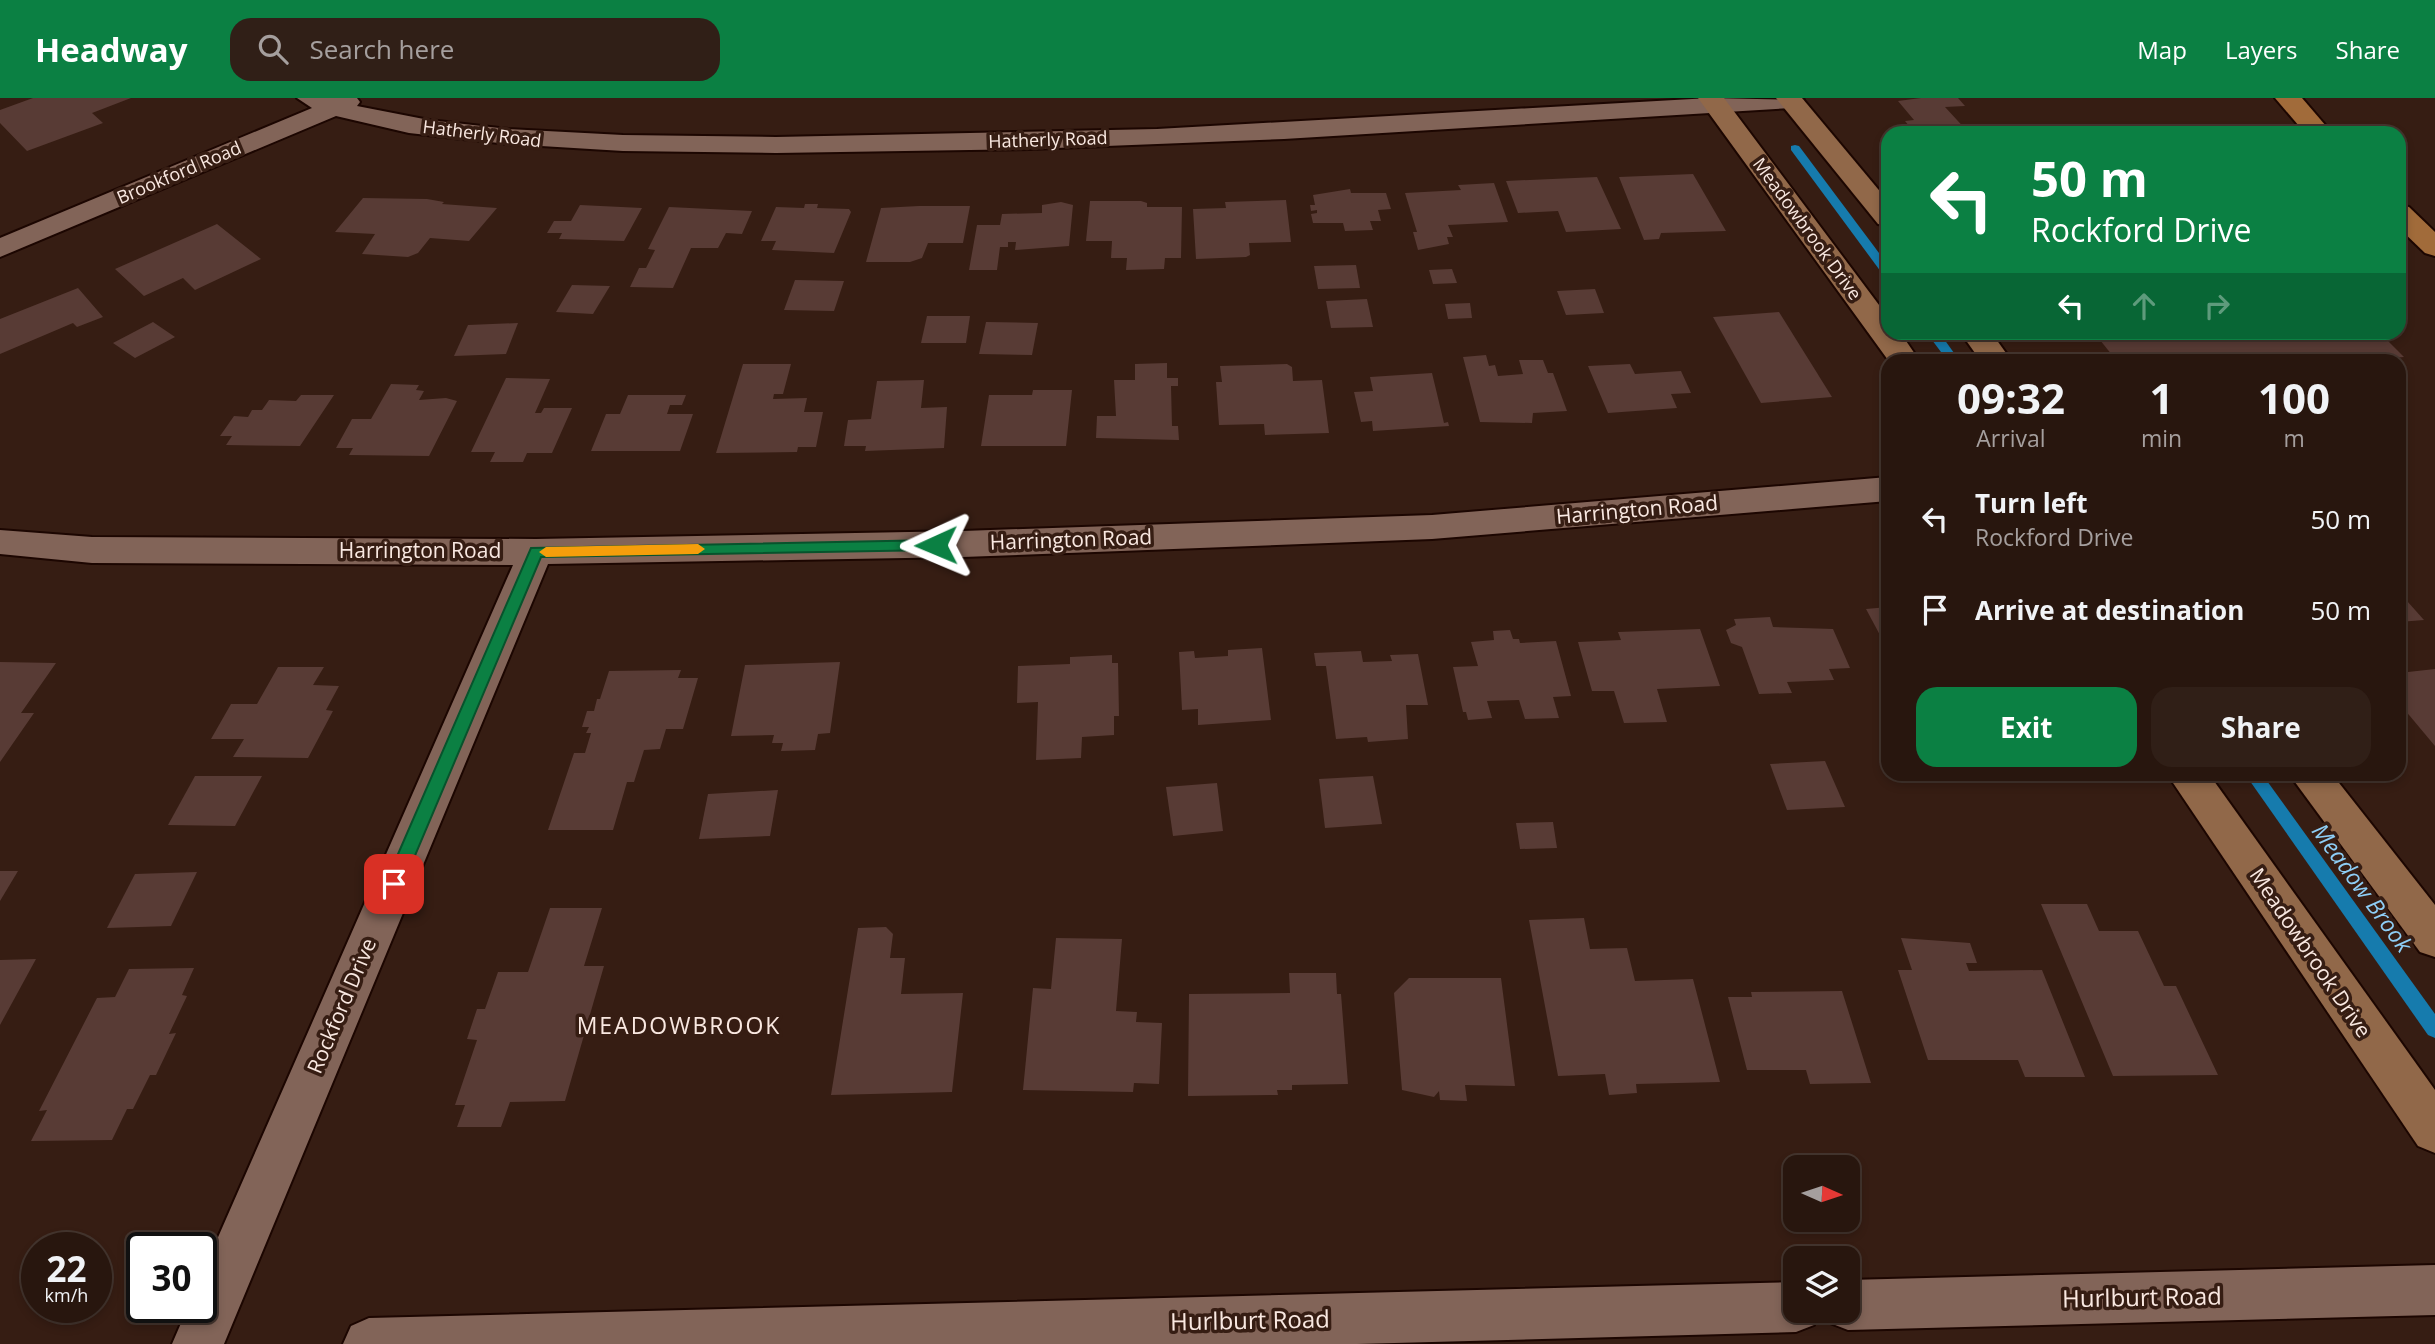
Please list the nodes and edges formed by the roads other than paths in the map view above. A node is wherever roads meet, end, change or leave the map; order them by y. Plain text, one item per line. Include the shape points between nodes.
1 (2288, 98) edge
2 (1790, 99) edge
3 (333, 101) edge
4 (1713, 102) edge
5 (2313, 126) edge
6 (1881, 210) edge
7 (2406, 220) edge
8 (2435, 247) edge
9 (0, 248) edge
10 (1881, 329) edge
11 (1881, 490) edge
12 (0, 542) edge
13 (536, 552) junction
14 (2192, 781) edge
15 (2314, 781) edge
16 (2435, 938) edge
17 (2435, 1130) edge
18 (2435, 1290) edge
19 (1860, 1305) edge
20 (1783, 1307) edge
21 (198, 1344) edge
22 (369, 1344) edge

1 - 5 main road
2 - 4 street, Hatherly Road
2 - 6 street
3 - 4 street, Hatherly Road via 426,128 624,145 873,145 1220,135
3 - 9 street, Brookford Road
4 - 10 street, Meadowbrook Drive
7 - 8 main road
11 - 13 street, Harrington Road via 1432,527 962,544
12 - 13 street, Harrington Road via 92,550
13 - 21 street, Rockford Drive
14 - 17 street, Meadowbrook Drive
15 - 16 street
18 - 19 street, Hurlburt Road
20 - 22 street, Hurlburt Road

